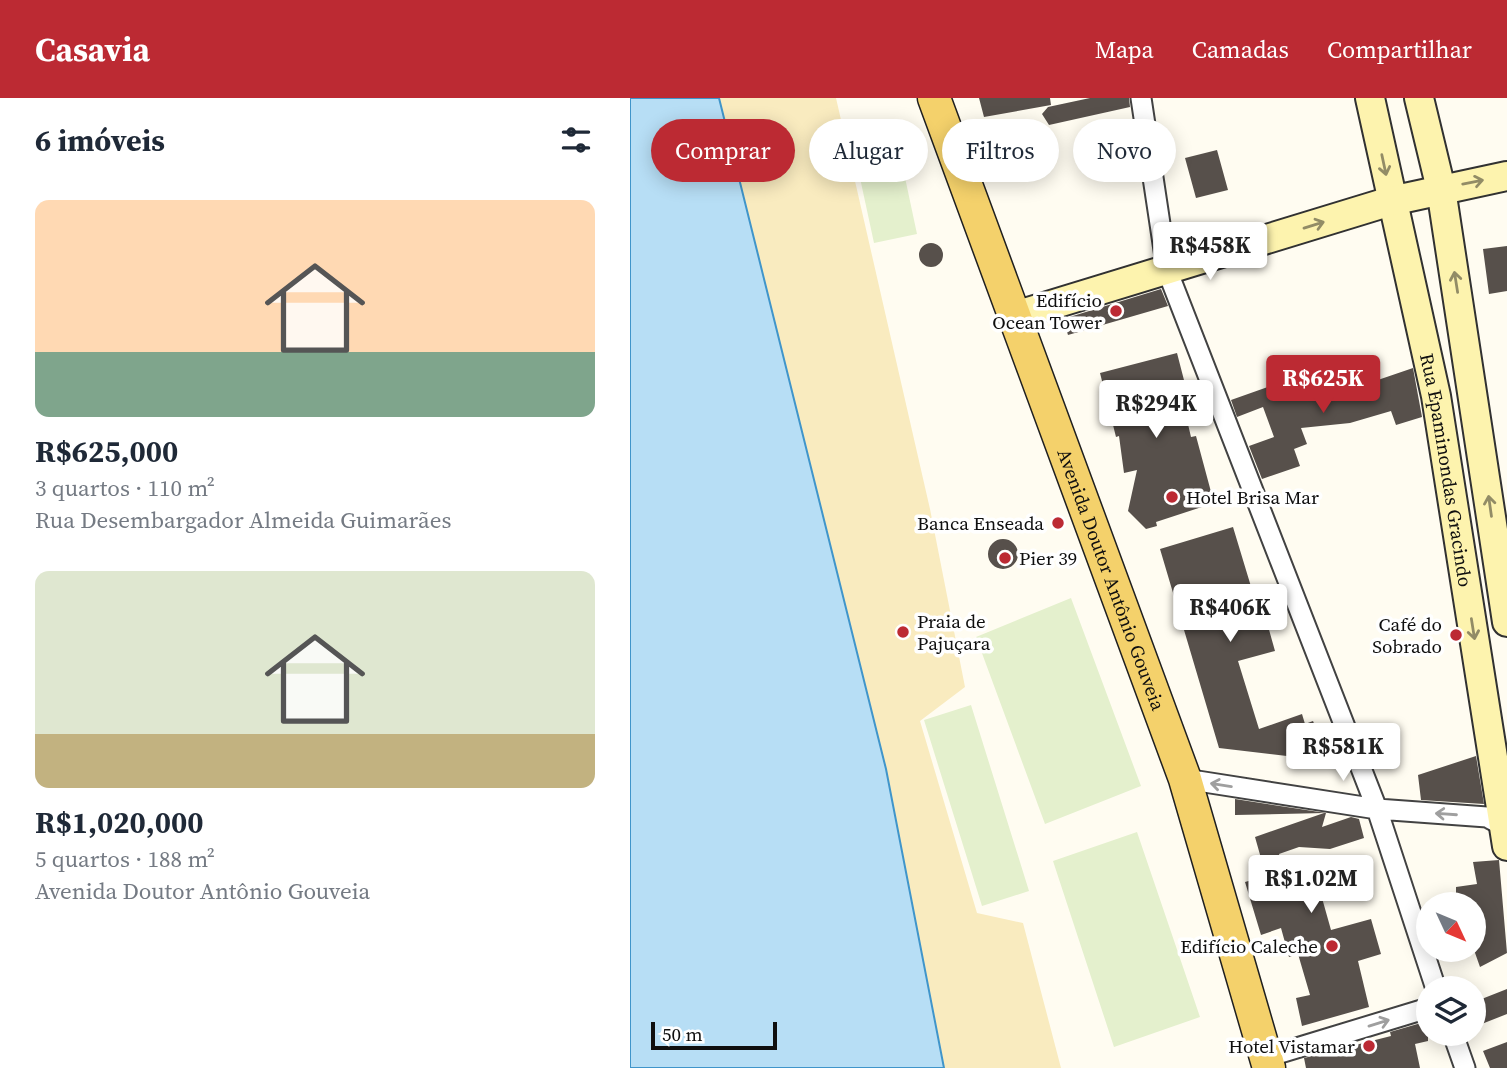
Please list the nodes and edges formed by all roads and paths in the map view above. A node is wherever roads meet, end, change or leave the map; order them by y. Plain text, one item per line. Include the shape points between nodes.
1 (934, 98) edge
2 (1141, 98) edge
3 (1370, 98) edge
4 (1419, 98) edge
5 (1507, 176) edge
6 (1441, 189) junction
7 (1391, 201) junction
8 (1167, 270) junction
9 (1015, 316) junction
10 (1472, 390) junction
11 (1436, 396) junction
12 (1507, 622) edge
13 (1185, 779) junction
14 (1377, 809) junction
15 (1506, 830) edge
16 (1432, 976) edge
17 (1416, 1013) edge
18 (1457, 1046) edge
19 (1268, 1062) edge
20 (1465, 1068) edge

1 - 9 main road, Avenida Doutor Antônio Gouveia
2 - 8 street
3 -> 7 street, Rua Epaminondas Gracindo
4 - 6 street, Rua Epaminondas Gracindo
6 -> 5 street
6 - 7 street
10 -> 6 street, Rua Epaminondas Gracindo
8 -> 7 street
7 - 11 street, Rua Epaminondas Gracindo
8 - 9 street
8 - 14 street
9 - 13 main road, Avenida Doutor Antônio Gouveia
10 - 11 street
12 -> 10 street, Rua Epaminondas Gracindo
11 -> 15 street, Rua Epaminondas Gracindo
14 -> 13 street
13 - 19 main road, Avenida Doutor Antônio Gouveia
15 -> 14 street via 1488,817
14 - 16 street
19 -> 17 street
18 - 20 street

